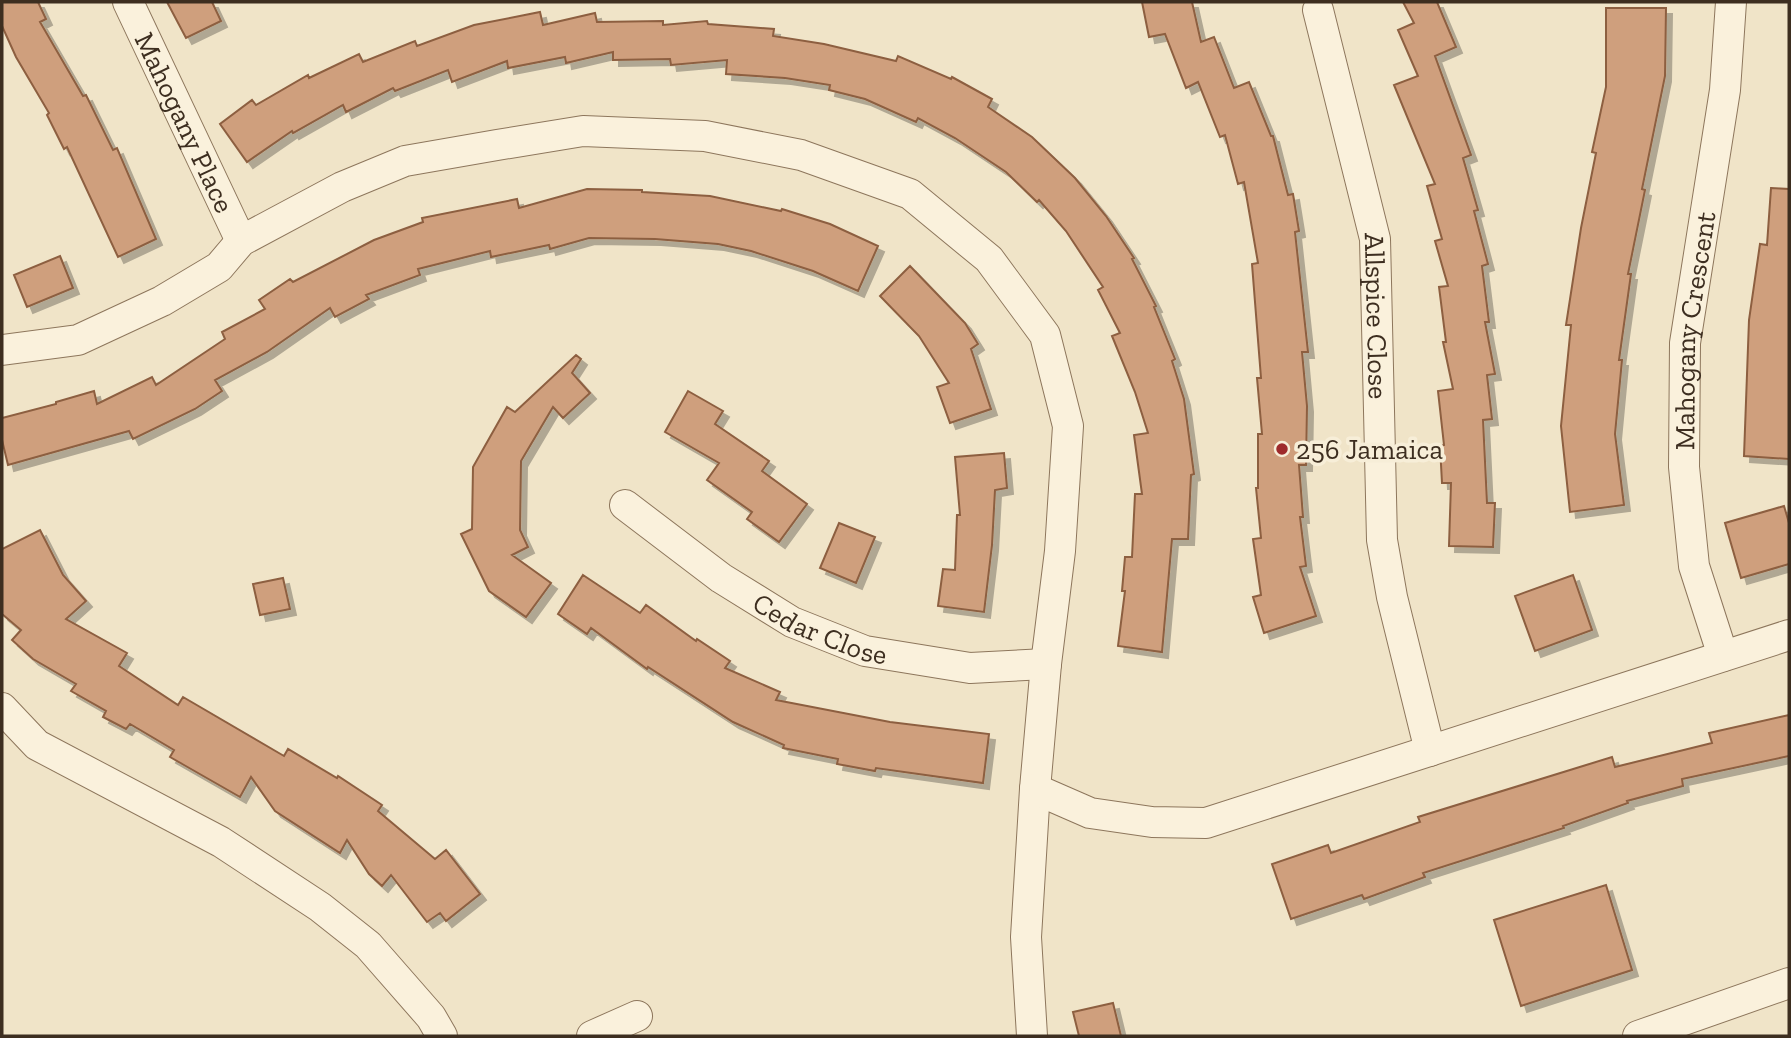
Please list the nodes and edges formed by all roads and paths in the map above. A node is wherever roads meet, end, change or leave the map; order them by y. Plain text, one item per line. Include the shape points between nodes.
1 (128, 2) edge
2 (1731, 2) edge
3 (1318, 10) dead end
4 (241, 241) junction
5 (2, 350) edge
6 (625, 505) dead end
7 (1789, 635) edge
8 (1723, 656) junction
9 (1046, 664) junction
10 (2, 708) edge
11 (1430, 751) junction
12 (1035, 789) junction
13 (1789, 984) edge
14 (637, 1016) dead end
15 (442, 1036) edge
16 (592, 1036) edge
17 (1032, 1036) edge
18 (1638, 1036) edge

1 - 4 street, Mahogany Place
2 - 8 street, Mahogany Crescent via 1725,90 1685,343 1684,467 1694,566
3 - 11 street, Allspice Close via 1375,239 1382,540
4 - 5 street via 219,267 78,340
4 - 9 street via 342,187 405,161 583,131 705,136 801,155 910,194 989,259 1045,335 1069,426
6 - 9 street, Cedar Close via 721,578 792,622 865,650 970,668
7 - 8 street
8 - 11 street
9 - 12 street
10 - 15 street via 37,745 221,842 320,907 369,945
11 - 12 street via 1206,823 1152,822 1090,813
12 - 17 street via 1026,937
13 - 18 street
14 - 16 street

